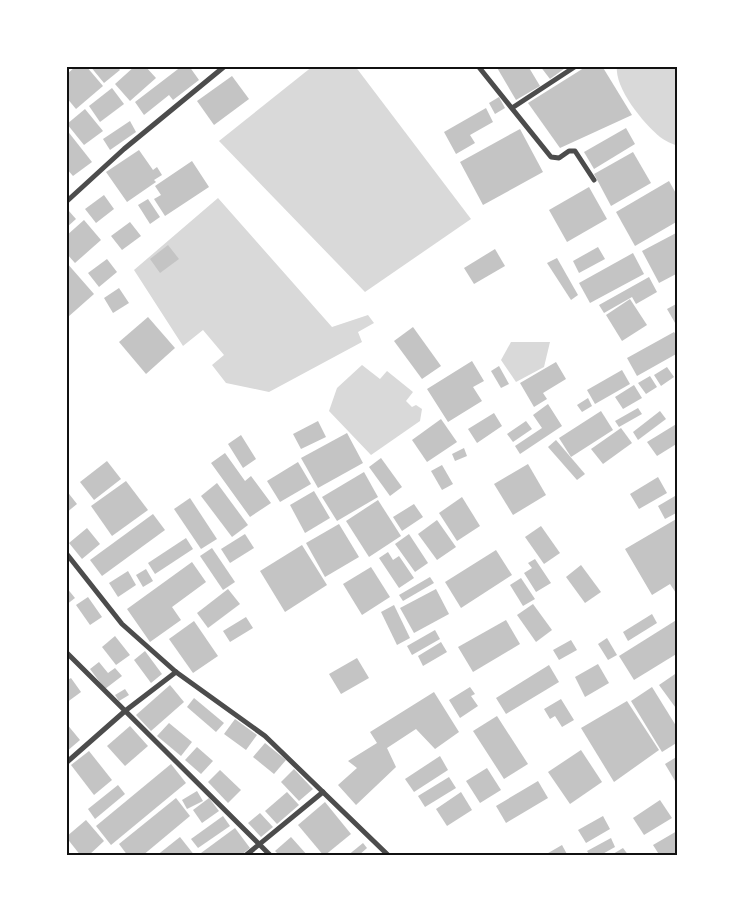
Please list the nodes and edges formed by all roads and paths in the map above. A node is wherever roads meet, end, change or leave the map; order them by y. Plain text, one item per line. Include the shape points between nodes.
1 (225, 66) edge
2 (478, 66) edge
3 (576, 66) edge
4 (512, 108) junction
5 (594, 180) dead end
6 (66, 202) edge
7 (66, 553) edge
8 (66, 652) edge
9 (176, 672) junction
10 (125, 711) junction
11 (66, 763) edge
12 (323, 792) junction
13 (258, 844) junction
14 (245, 856) edge
15 (270, 856) edge
16 (389, 856) edge

1 - 6 street via 124,148
2 - 4 street
3 - 4 street
4 - 5 street via 551,157 559,158 575,151
7 - 9 street via 122,624
8 - 10 street
9 - 10 street
9 - 12 street via 265,736
10 - 11 street
10 - 13 street
12 - 13 street
12 - 16 street
13 - 14 street
13 - 15 street

